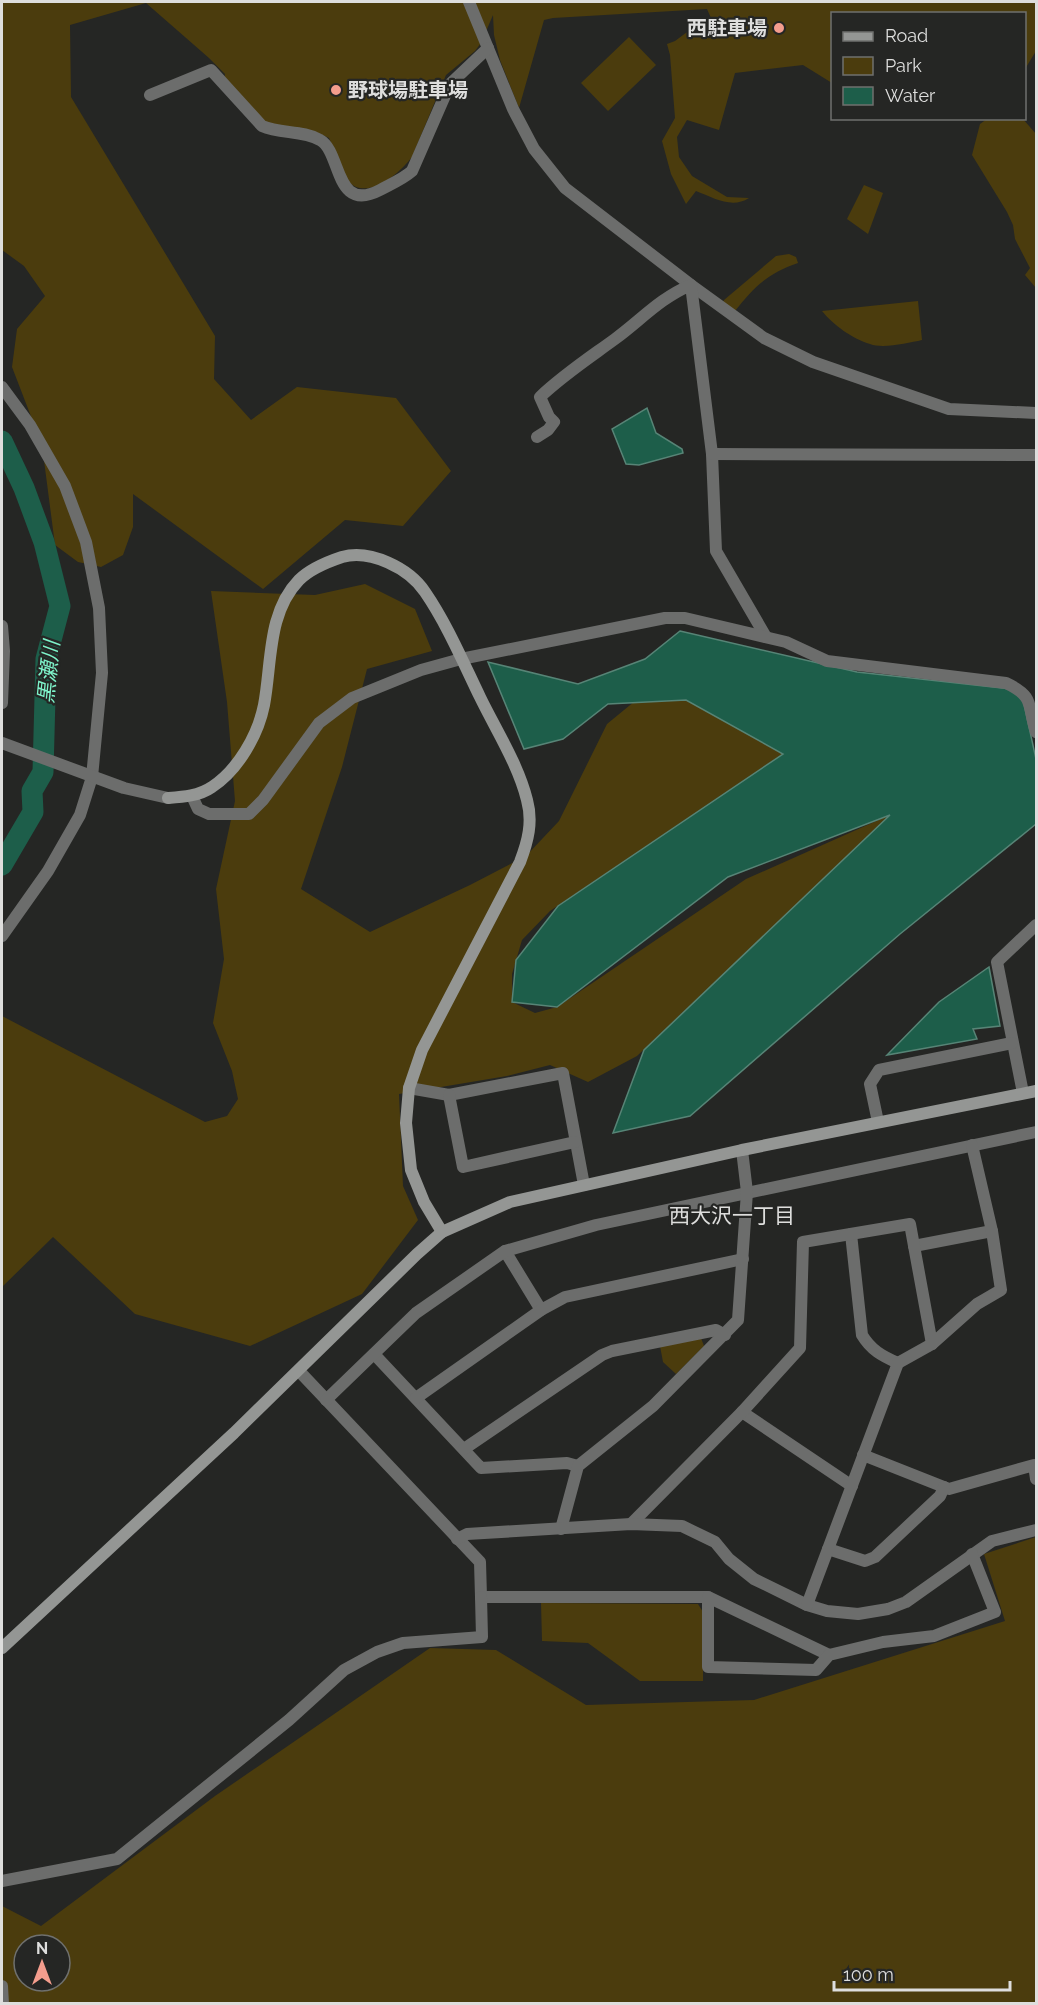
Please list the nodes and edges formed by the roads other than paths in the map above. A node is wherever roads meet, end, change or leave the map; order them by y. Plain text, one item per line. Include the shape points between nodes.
1 (469, 2) edge
2 (488, 48) junction
3 (150, 95) dead end
4 (691, 285) junction
5 (2, 387) edge
6 (1036, 413) edge
7 (537, 437) dead end
8 (712, 454) junction
9 (1036, 454) edge
10 (2, 626) edge
11 (766, 637) junction
12 (461, 659) junction
13 (2, 703) edge
14 (1036, 732) edge
15 (2, 743) edge
16 (89, 776) junction
17 (192, 796) junction
18 (1036, 925) edge
19 (2, 936) edge
20 (1012, 1042) junction
21 (409, 1088) junction
22 (1036, 1091) edge
23 (1023, 1093) junction
24 (449, 1095) junction
25 (878, 1122) junction
26 (1036, 1132) edge
27 (575, 1142) junction
28 (972, 1145) junction
29 (742, 1150) junction
30 (584, 1185) junction
31 (747, 1192) junction
32 (992, 1231) junction
33 (442, 1232) junction
34 (851, 1234) junction
35 (914, 1246) junction
36 (505, 1251) junction
37 (744, 1259) junction
38 (541, 1310) junction
39 (725, 1335) junction
40 (932, 1344) junction
41 (374, 1353) junction
42 (898, 1363) junction
43 (299, 1371) junction
44 (416, 1398) junction
45 (326, 1400) junction
46 (742, 1412) junction
47 (464, 1449) junction
48 (863, 1455) junction
49 (578, 1466) junction
50 (1036, 1479) edge
51 (852, 1486) junction
52 (944, 1487) junction
53 (631, 1524) junction
54 (561, 1528) junction
55 (1036, 1530) edge
56 (458, 1539) junction
57 (828, 1549) junction
58 (972, 1554) junction
59 (482, 1597) junction
60 (708, 1597) junction
61 (807, 1605) junction
62 (2, 1648) edge
63 (829, 1655) junction
64 (2, 1881) edge
65 (2, 1986) edge
66 (3, 2004) edge

1 - 2 street
2 - 3 street via 450,84 412,171 371,194 349,190 322,141 262,126 211,70
2 - 4 street via 534,149 566,188
4 - 6 street via 764,338 813,362 949,409
4 - 7 street via 671,294 556,381 540,397 554,422
4 - 8 street
5 - 16 street via 30,425 65,486 86,542 99,609 102,673
8 - 9 street
8 - 11 street via 716,551
10 - 13 street
11 - 12 street via 685,618 665,618
11 - 14 street via 827,661 1006,683 1021,690 1030,704
12 - 17 street via 421,670 352,698 319,723 249,814 208,814 198,809
12 - 17 street via 424,591 402,571 375,557 351,555 326,562 299,579 284,600 275,624 264,707 251,740 237,764 212,787
12 - 21 street via 518,774 530,820 528,840 422,1050
15 - 16 street
16 - 17 street via 168,798
16 - 19 street via 80,815
18 - 20 street via 997,962
20 - 23 street
20 - 25 street via 879,1070 870,1084
21 - 24 street
21 - 33 street via 406,1123 411,1170
22 - 23 street
23 - 25 street
24 - 27 street via 563,1073
24 - 27 street via 463,1167
25 - 29 street
26 - 28 street
27 - 30 street
28 - 31 street
28 - 32 street
29 - 30 street
29 - 31 street
30 - 33 street via 510,1202
31 - 36 street via 596,1225
31 - 37 street
32 - 35 street
32 - 40 street via 1000,1290 977,1304
33 - 43 street
34 - 35 street via 910,1224
34 - 42 street via 862,1335 878,1354
34 - 46 street via 803,1242 800,1348
35 - 40 street
36 - 38 street
36 - 41 street via 417,1313
37 - 38 street via 565,1297
37 - 39 street via 738,1320
38 - 44 street
39 - 47 street via 716,1330 602,1355
39 - 49 street via 653,1406
40 - 42 street
41 - 44 street
41 - 45 street
42 - 48 street
43 - 45 street
43 - 62 street
44 - 47 street
45 - 56 street
46 - 51 street
46 - 53 street
47 - 49 street via 481,1468 567,1463
48 - 51 street
48 - 52 street
49 - 54 street
50 - 52 street via 1034,1466 949,1489
51 - 57 street
52 - 57 street via 940,1497 875,1557 865,1561
53 - 54 street
53 - 61 street via 682,1526 715,1542 754,1579
54 - 56 street via 467,1534
55 - 58 street via 992,1541
56 - 59 street via 480,1562
57 - 61 street
58 - 61 street via 906,1602 888,1609 858,1614
58 - 63 street via 995,1612 934,1636 883,1642
59 - 60 street
59 - 64 street via 482,1637 403,1643 344,1670 289,1720 117,1859
60 - 63 street
60 - 63 street via 708,1667 816,1670
65 - 66 street

